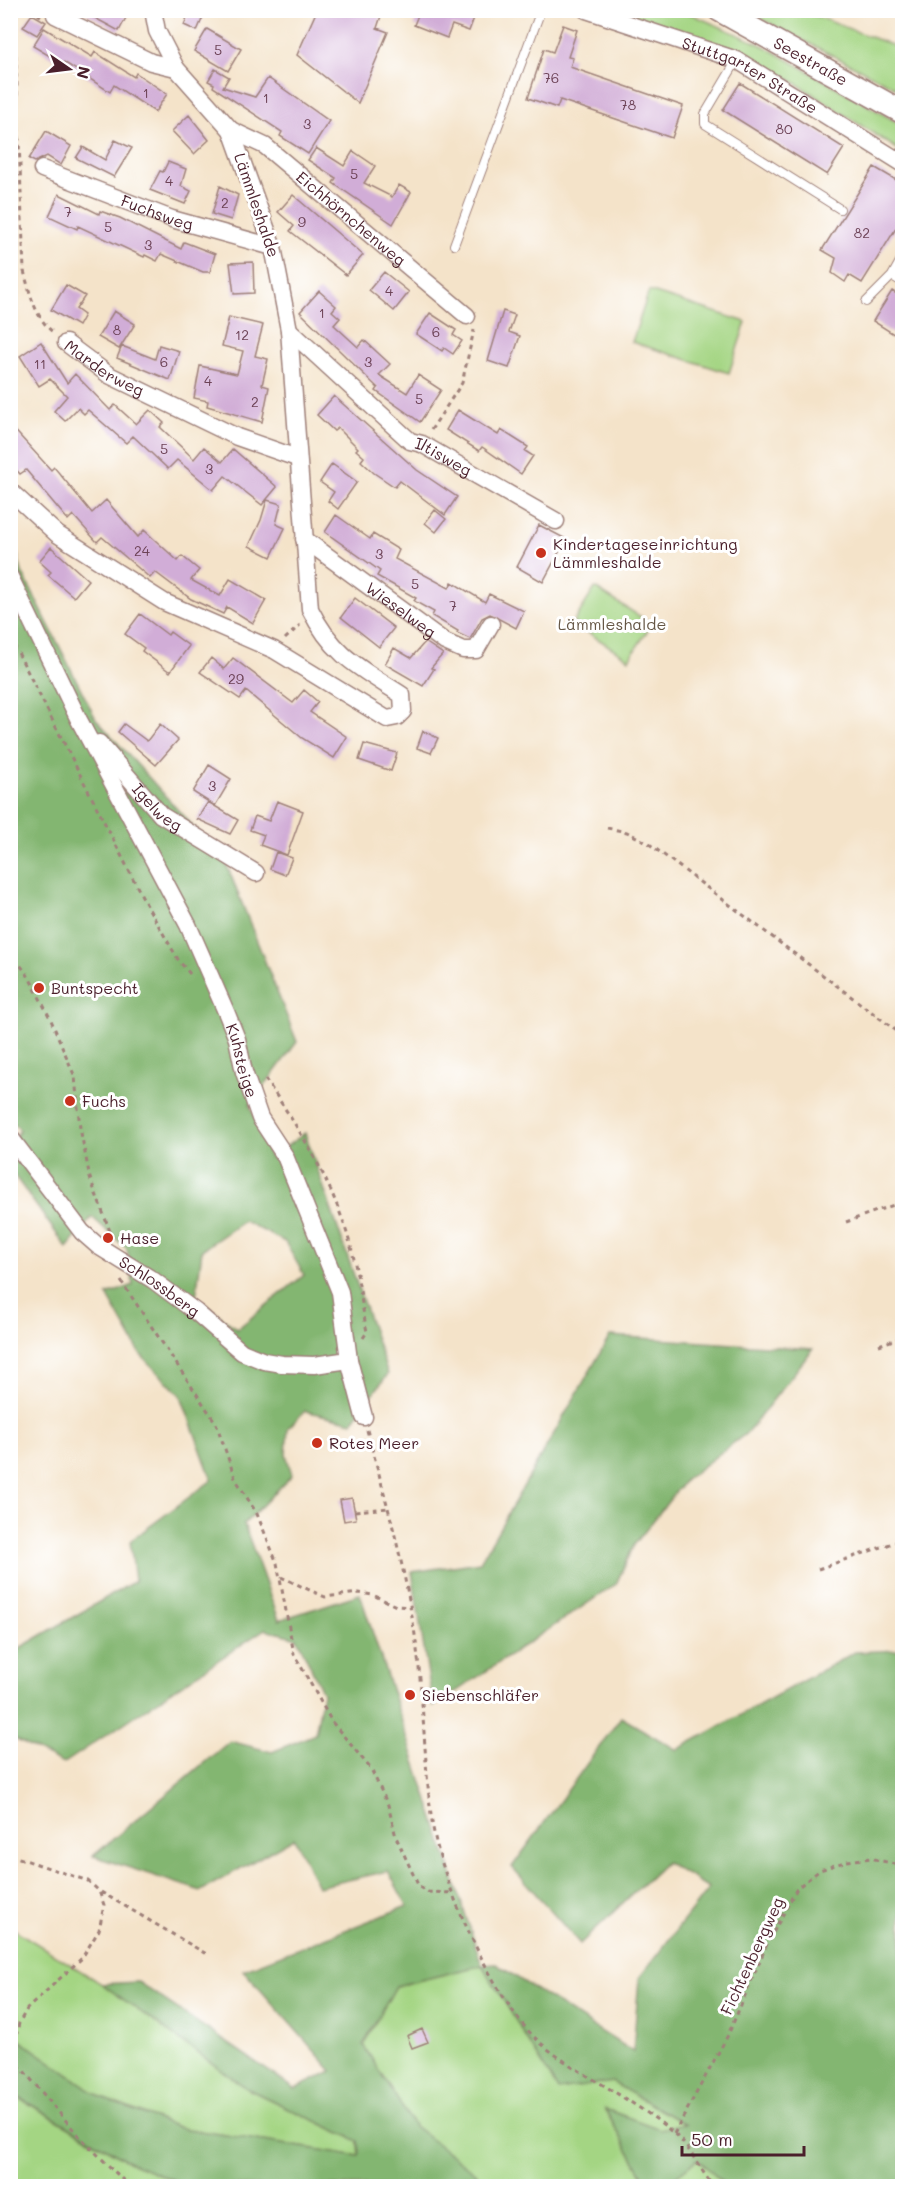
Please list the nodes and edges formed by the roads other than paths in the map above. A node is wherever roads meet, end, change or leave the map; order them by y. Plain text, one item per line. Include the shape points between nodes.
1 (153, 10) edge
2 (541, 10) edge
3 (586, 10) edge
4 (719, 10) edge
5 (55, 15) dead end
6 (738, 60) junction
7 (176, 68) junction
8 (903, 112) edge
9 (231, 130) junction
10 (903, 163) edge
11 (42, 169) dead end
12 (840, 209) dead end
13 (454, 244) dead end
14 (273, 247) junction
15 (903, 258) edge
16 (892, 276) junction
17 (903, 282) edge
18 (866, 302) dead end
19 (467, 316) road end
20 (289, 330) junction
21 (66, 343) road end
22 (297, 458) junction
23 (10, 491) edge
24 (556, 521) dead end
25 (304, 539) junction
26 (10, 578) edge
27 (491, 624) dead end
28 (79, 720) junction
29 (256, 873) dead end
30 (10, 1137) edge
31 (349, 1360) junction
32 (364, 1417) road end

1 - 7 street, Lämmleshalde via 157,31
2 - 13 lane
3 - 6 street, Stuttgarter Straße
4 - 8 main road, Seestraße
5 - 7 street via 151,62
6 - 10 street, Stuttgarter Straße
6 - 12 lane via 705,114 705,124
7 - 9 street, Lämmleshalde
9 - 14 street, Lämmleshalde
9 - 19 street, Eichhörnchenweg via 265,146
11 - 14 street, Fuchsweg via 172,219
14 - 20 street, Lämmleshalde
15 - 16 lane
16 - 17 lane
16 - 18 lane
20 - 22 street, Lämmleshalde
20 - 24 street, Iltisweg via 410,441 422,444
21 - 22 street, Marderweg via 109,375 237,437
22 - 25 street, Lämmleshalde
23 - 25 street, Lämmleshalde via 57,534 164,602 274,650 387,719 397,717 404,711 402,695 345,658 321,632 312,614
25 - 27 street, Wieselweg via 462,650 476,650
26 - 28 street
28 - 29 street, Igelweg via 161,815
28 - 31 street, Kuhsteige via 188,925 227,1014 261,1118 285,1156 340,1292
30 - 31 street, Schlossberg via 82,1232 117,1260 179,1299 242,1352 282,1364
31 - 32 street, Kuhsteige

